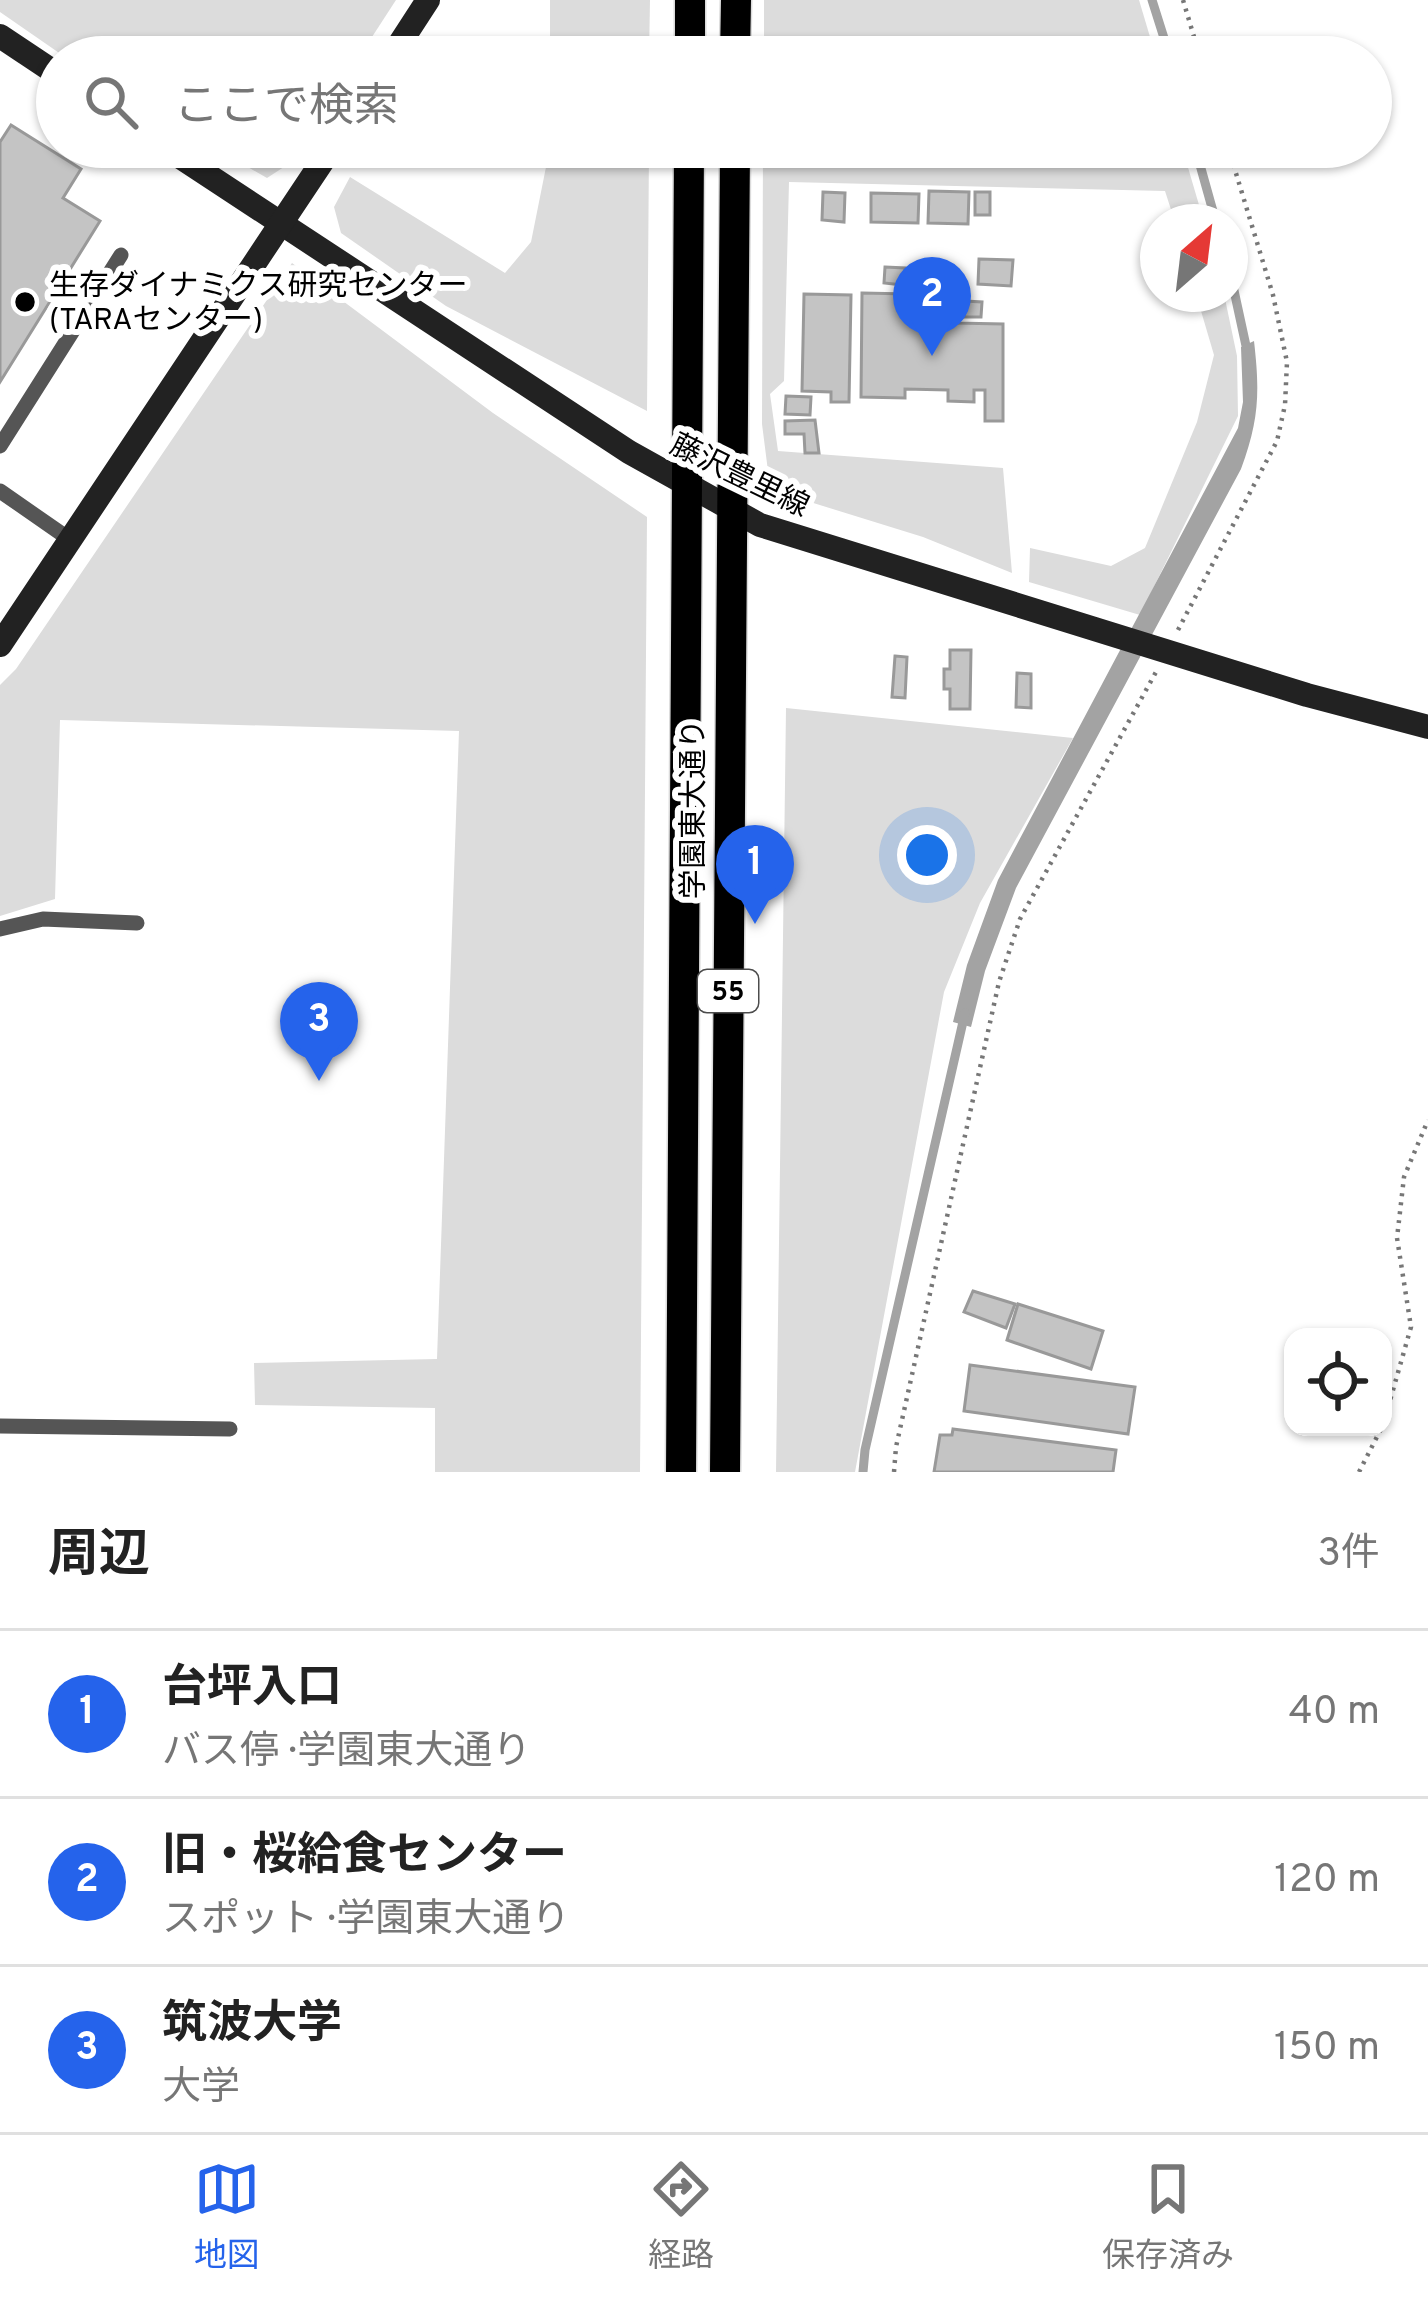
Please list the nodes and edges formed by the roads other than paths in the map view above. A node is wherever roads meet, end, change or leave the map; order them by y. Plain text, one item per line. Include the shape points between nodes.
1 (428, 0) edge
2 (690, 0) edge
3 (736, 0) edge
4 (0, 36) edge
5 (405, 36) edge
6 (690, 36) edge
7 (736, 36) edge
8 (36, 60) edge
9 (196, 168) edge
10 (318, 168) edge
11 (689, 168) edge
12 (735, 168) edge
13 (280, 225) junction
14 (122, 255) dead end
15 (0, 446) edge
16 (688, 487) junction
17 (0, 491) edge
18 (731, 511) junction
19 (72, 541) junction
20 (0, 645) edge
21 (1428, 727) edge
22 (137, 923) dead end
23 (0, 929) edge
24 (0, 1426) edge
25 (230, 1430) dead end
26 (681, 1472) edge
27 (725, 1472) edge

1 - 5 main road
2 - 6 main road
3 - 7 main road
4 - 8 main road
9 - 13 main road, 藤沢豊里線
10 - 13 main road
11 - 16 main road, 学園東大通り / 55
12 - 18 main road, 学園東大通り / 55
13 - 16 main road, 藤沢豊里線
13 - 19 main road
14 - 15 lane
16 - 18 main road, 藤沢豊里線
16 - 26 main road, 学園東大通り / 55
17 - 19 lane
18 - 21 main road, 藤沢豊里線 via 848,555
18 - 27 main road, 学園東大通り / 55
19 - 20 main road
22 - 23 lane via 43,919
24 - 25 lane

